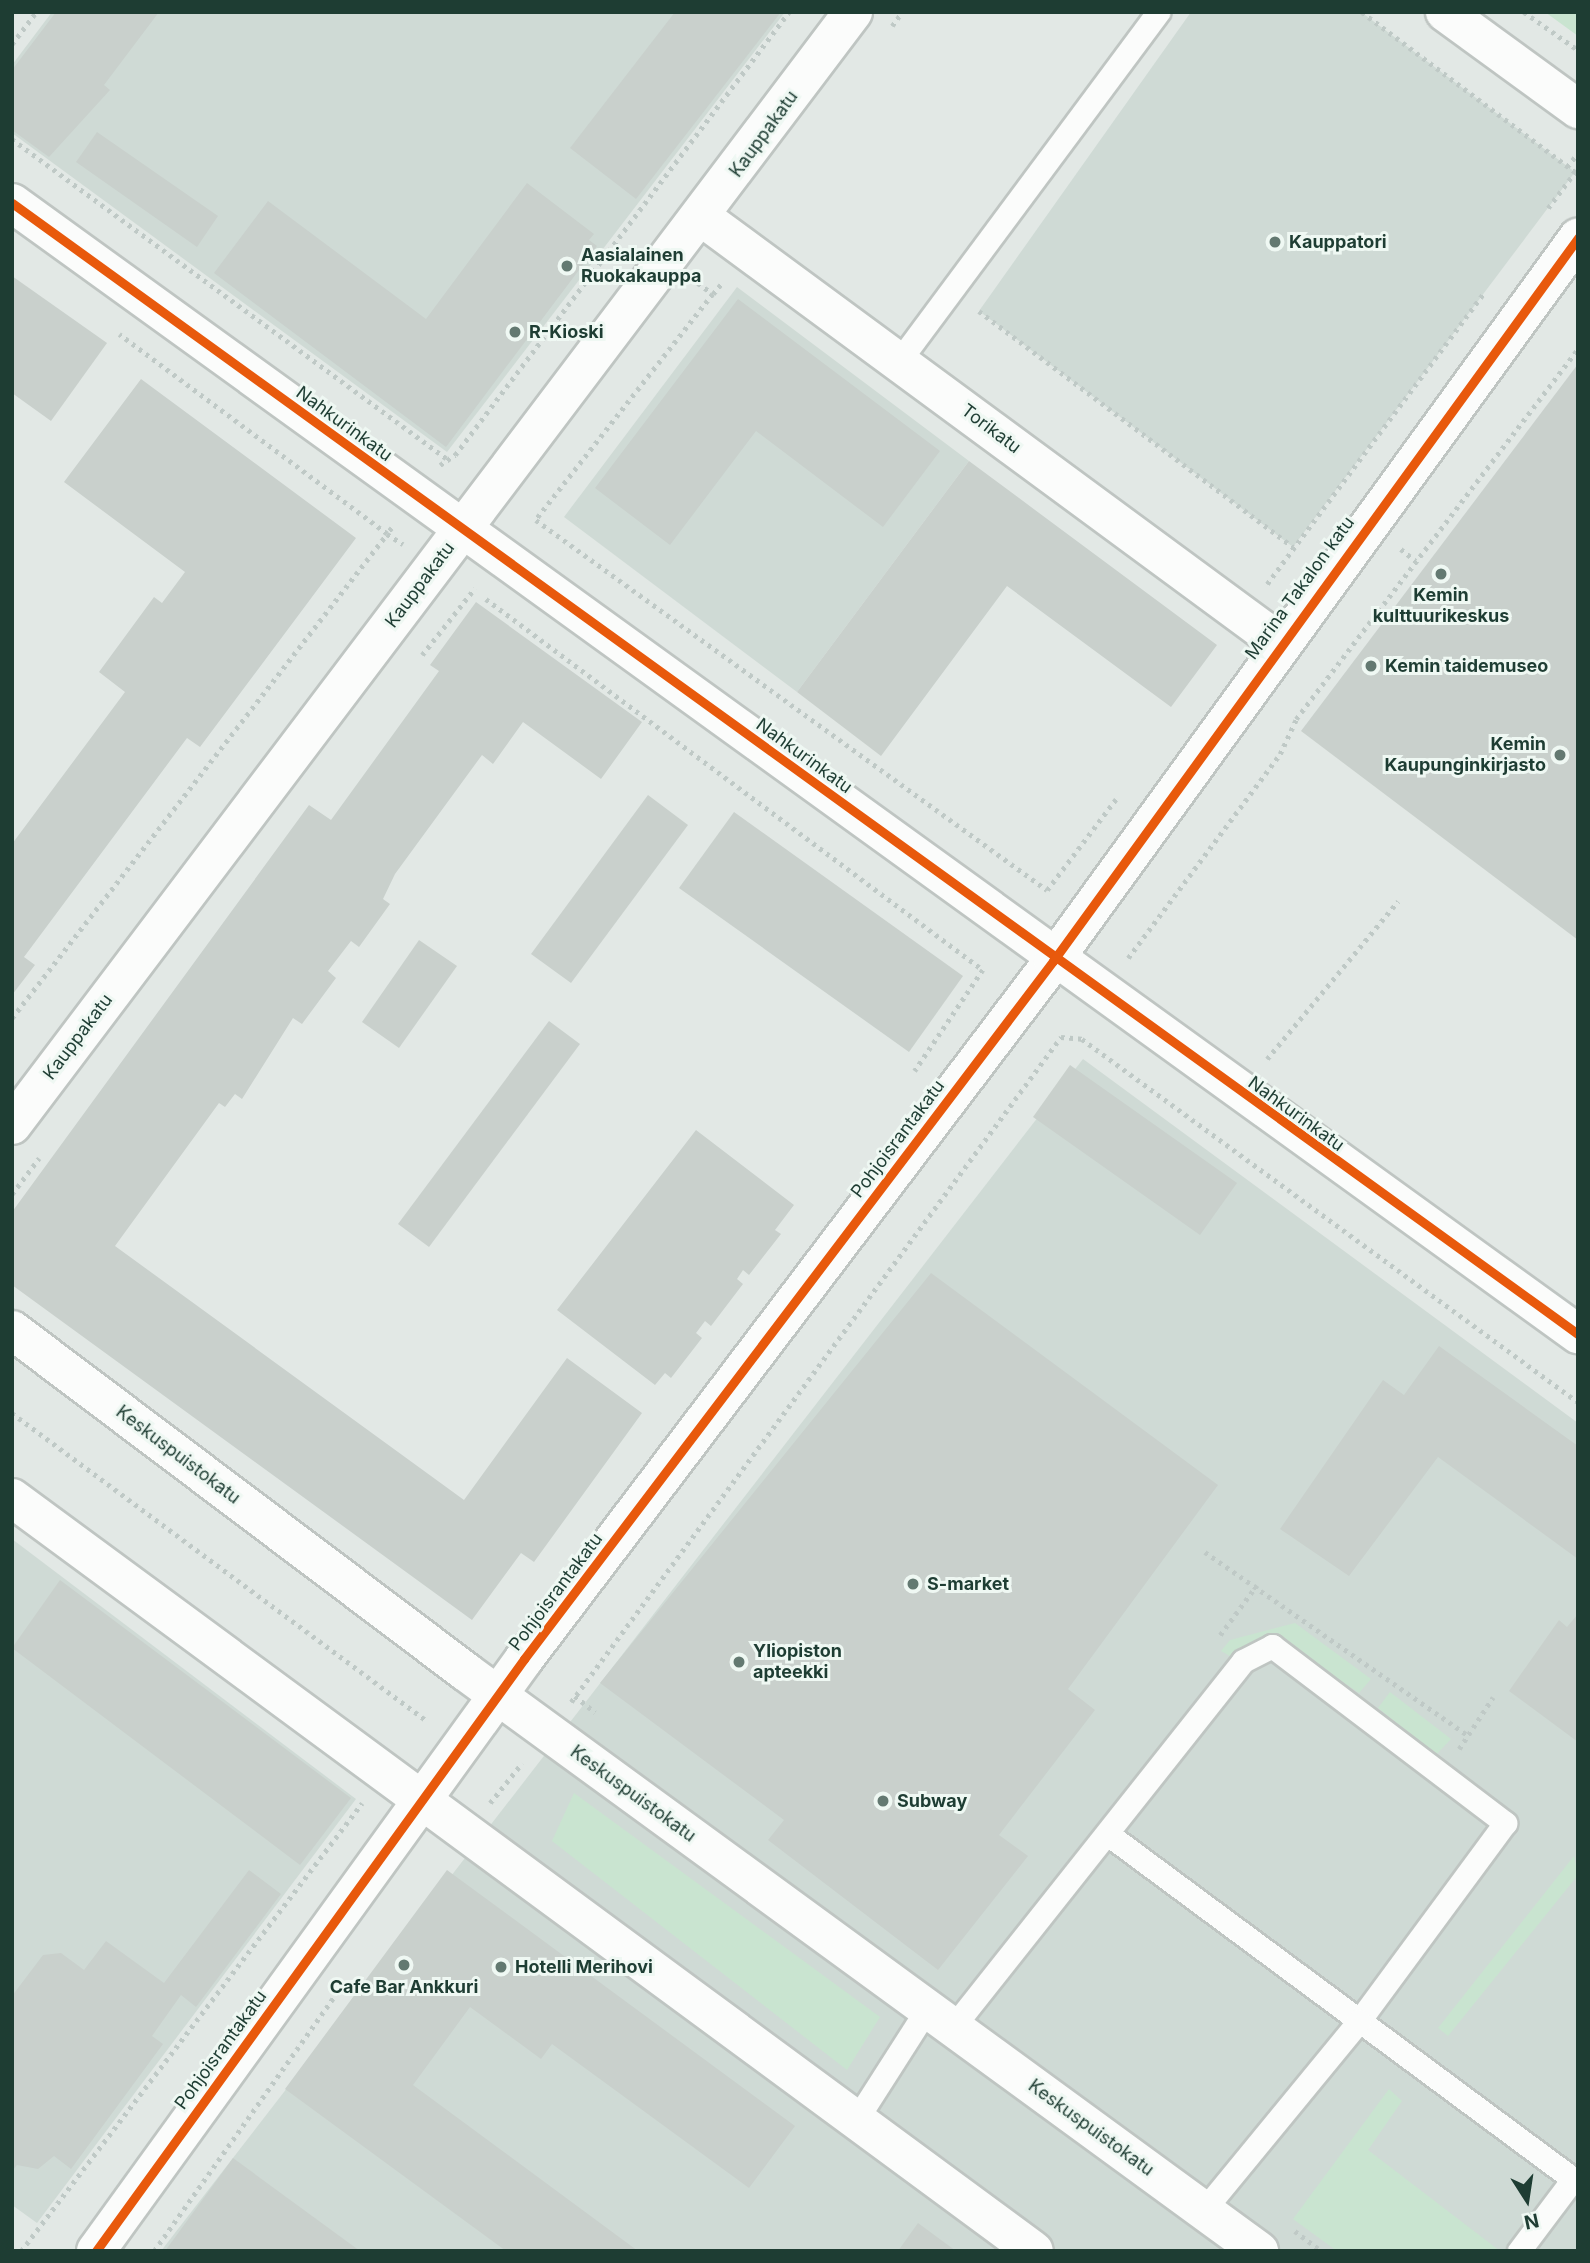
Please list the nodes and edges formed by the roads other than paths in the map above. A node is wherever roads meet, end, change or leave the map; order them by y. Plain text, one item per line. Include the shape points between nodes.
1 (853, 12) edge
2 (1158, 12) edge
3 (1445, 12) edge
4 (1578, 109) edge
5 (12, 203) edge
6 (703, 218) junction
7 (1578, 238) edge
8 (900, 361) junction
9 (464, 527) junction
10 (1279, 642) junction
11 (1053, 961) junction
12 (12, 1125) edge
13 (12, 1330) edge
14 (1578, 1334) edge
15 (12, 1498) edge
16 (499, 1694) junction
17 (422, 1800) junction
18 (1109, 1835) junction
19 (940, 2018) junction
20 (1359, 2021) junction
21 (856, 2120) junction
22 (1204, 2210) junction
23 (96, 2251) edge
24 (1034, 2251) edge
25 (1259, 2251) edge
26 (1519, 2251) edge

1 - 6 street, Kauppakatu
2 - 8 lane
3 - 4 street
5 - 9 street, Nahkurinkatu
6 - 8 street, Torikatu
6 - 9 street, Kauppakatu
7 - 10 street, Marina Takalon katu
8 - 10 street, Torikatu via 1241,620
9 - 11 street, Nahkurinkatu
9 - 12 street, Kauppakatu
10 - 11 street, Marina Takalon katu
11 - 14 street, Nahkurinkatu
11 - 16 street, Pohjoisrantakatu
13 - 16 street, Keskuspuistokatu
15 - 17 street
16 - 17 street, Pohjoisrantakatu
16 - 19 street, Keskuspuistokatu
17 - 21 street
17 - 23 street, Pohjoisrantakatu
18 - 19 lane
18 - 20 lane
18 - 20 lane via 1256,1649 1272,1646 1505,1824
19 - 21 lane
19 - 22 street, Keskuspuistokatu
20 - 22 lane
20 - 26 lane via 1573,2179
21 - 24 street
22 - 25 street, Keskuspuistokatu

